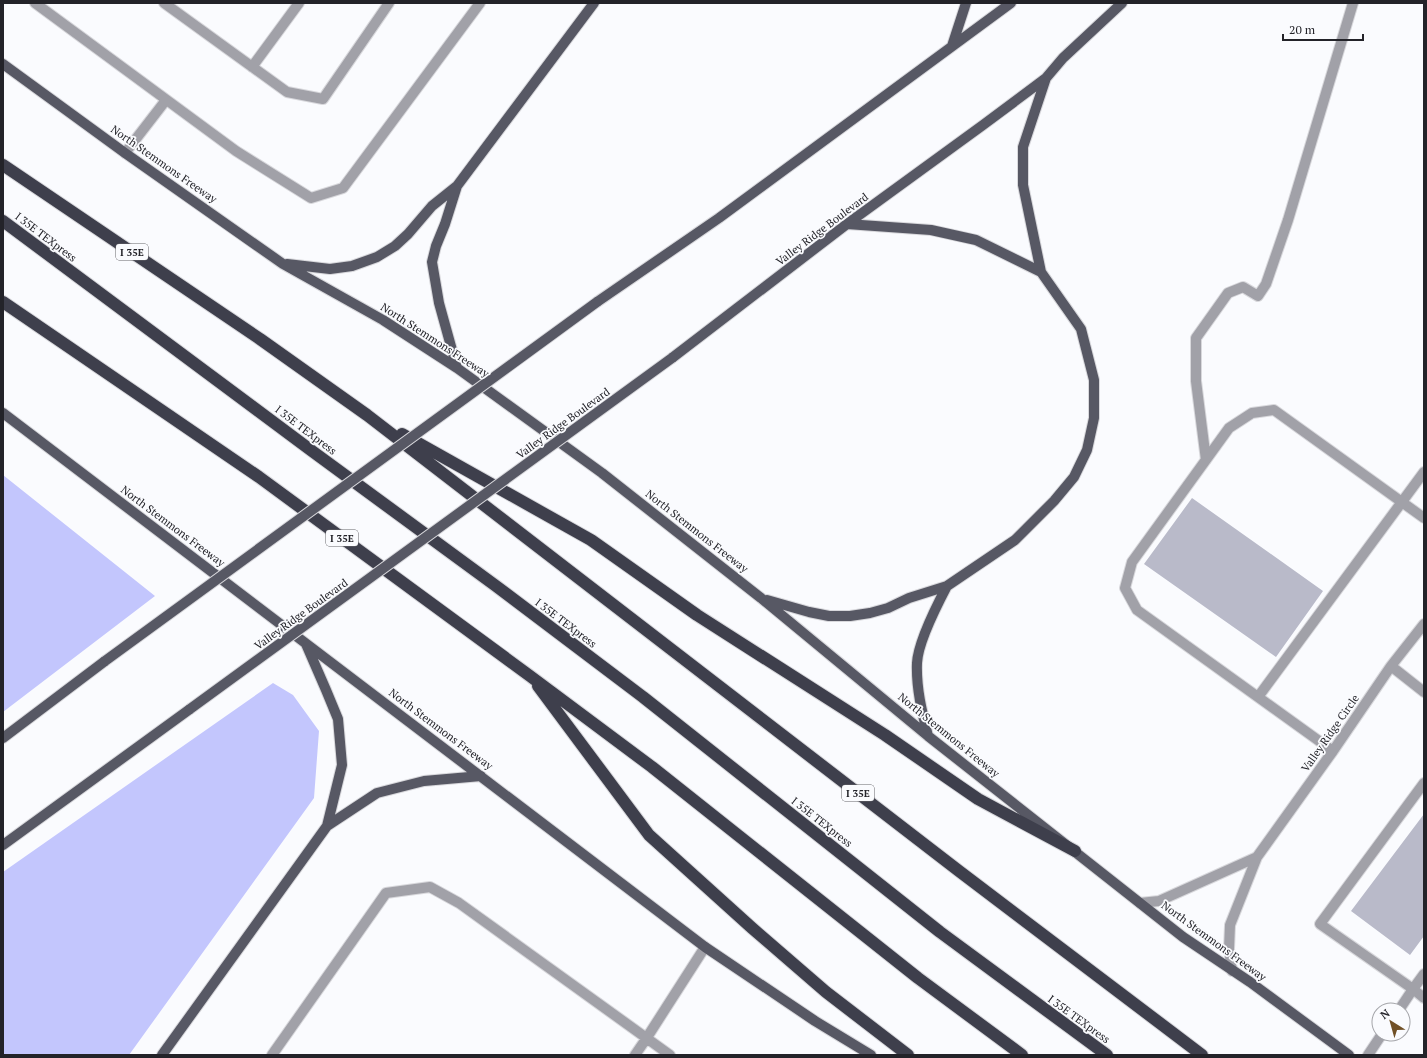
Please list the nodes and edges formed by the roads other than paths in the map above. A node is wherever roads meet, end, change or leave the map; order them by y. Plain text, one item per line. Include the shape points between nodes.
1 (36, 3) edge
2 (164, 3) edge
3 (299, 3) edge
4 (389, 3) edge
5 (480, 3) edge
6 (594, 3) edge
7 (966, 3) edge
8 (1011, 3) edge
9 (1122, 3) edge
10 (1353, 3) edge
11 (952, 46) junction
12 (3, 64) edge
13 (252, 67) junction
14 (1046, 78) junction
15 (166, 100) junction
16 (125, 153) junction
17 (3, 165) edge
18 (457, 186) junction
19 (3, 221) edge
20 (847, 224) junction
21 (283, 264) junction
22 (1041, 272) junction
23 (3, 302) edge
24 (457, 368) junction
25 (3, 413) edge
26 (367, 415) junction
27 (1206, 460) junction
28 (1424, 472) edge
29 (1402, 502) junction
30 (1424, 518) edge
31 (947, 586) junction
32 (761, 598) junction
33 (1424, 624) edge
34 (305, 642) junction
35 (1391, 666) junction
36 (530, 676) junction
37 (1424, 692) edge
38 (1258, 697) junction
39 (928, 736) junction
40 (3, 738) edge
41 (1333, 751) junction
42 (481, 776) junction
43 (1424, 783) edge
44 (327, 826) junction
45 (3, 845) edge
46 (1075, 851) junction
47 (1256, 858) junction
48 (1140, 903) junction
49 (705, 946) junction
50 (1232, 971) junction
51 (1424, 974) edge
52 (1413, 989) junction
53 (1424, 998) edge
54 (1404, 1002) edge
55 (646, 1039) junction
56 (1377, 1042) edge
57 (162, 1055) edge
58 (272, 1055) edge
59 (634, 1055) edge
60 (670, 1055) edge
61 (871, 1055) edge
62 (908, 1055) edge
63 (1022, 1055) edge
64 (1107, 1055) edge
65 (1202, 1055) edge
66 (1349, 1055) edge
67 (1368, 1055) edge

1 - 15 street
2 - 13 street
3 - 13 street
4 - 13 street via 323,99 287,92
5 - 15 street via 344,188 311,198 236,151
6 - 18 main road
7 - 11 main road
8 - 11 main road
9 - 14 main road, Valley Ridge Boulevard via 1063,58
10 - 27 street via 1288,220 1266,284 1258,296 1243,287 1228,293 1196,338 1196,381
11 - 40 main road, bridge via 719,218 597,302
12 - 16 main road, North Stemmons Freeway
14 - 20 main road, Valley Ridge Boulevard via 984,126
14 - 22 main road via 1023,147 1023,186
15 - 16 street
16 - 21 main road, North Stemmons Freeway
17 - 26 highway, I 35E
18 - 21 main road via 432,206 395,246 377,257 352,266 330,268
18 - 24 main road via 432,262 439,303
19 - 64 highway, I 35E TEXpress via 643,697 940,932
20 - 22 main road via 931,230 976,240
20 - 45 main road, Valley Ridge Boulevard, bridge via 672,358
21 - 24 main road, North Stemmons Freeway via 383,320
22 - 31 main road via 1081,329 1094,380 1094,418 1087,450 1074,477 1015,540
23 - 36 highway, I 35E via 258,477
24 - 32 main road, North Stemmons Freeway via 602,473
25 - 34 main road, North Stemmons Freeway
26 - 46 highway via 591,540 697,615 886,735 978,799
26 - 65 highway, I 35E
27 - 29 street via 1229,428 1252,413 1274,410
27 - 38 street via 1132,562 1125,588 1137,610
28 - 29 street
29 - 30 street
29 - 38 street
31 - 32 main road via 909,598 888,608 850,616 809,612
31 - 39 main road via 930,622 917,662 920,704
32 - 39 main road, North Stemmons Freeway
33 - 35 street, Valley Ridge Circle
34 - 42 main road, North Stemmons Freeway
34 - 44 main road via 338,720 342,765
35 - 37 street
35 - 41 street, Valley Ridge Circle
36 - 62 highway via 650,835 826,992
36 - 63 highway, I 35E via 652,766 918,978
38 - 41 street
39 - 46 main road, North Stemmons Freeway
41 - 47 street, Valley Ridge Circle
42 - 44 main road via 424,781 377,793
42 - 49 main road, North Stemmons Freeway
43 - 52 street via 1320,924
44 - 57 main road
46 - 48 main road, North Stemmons Freeway
47 - 48 street via 1159,901
47 - 50 street, Valley Ridge Circle via 1230,925 1229,949
48 - 50 main road, North Stemmons Freeway
49 - 55 street
49 - 61 main road, North Stemmons Freeway via 815,1021
50 - 66 main road, North Stemmons Freeway
51 - 52 street
52 - 53 street
52 - 54 street
55 - 58 street via 459,903 430,887 386,893
55 - 59 street
55 - 60 street
56 - 67 street

